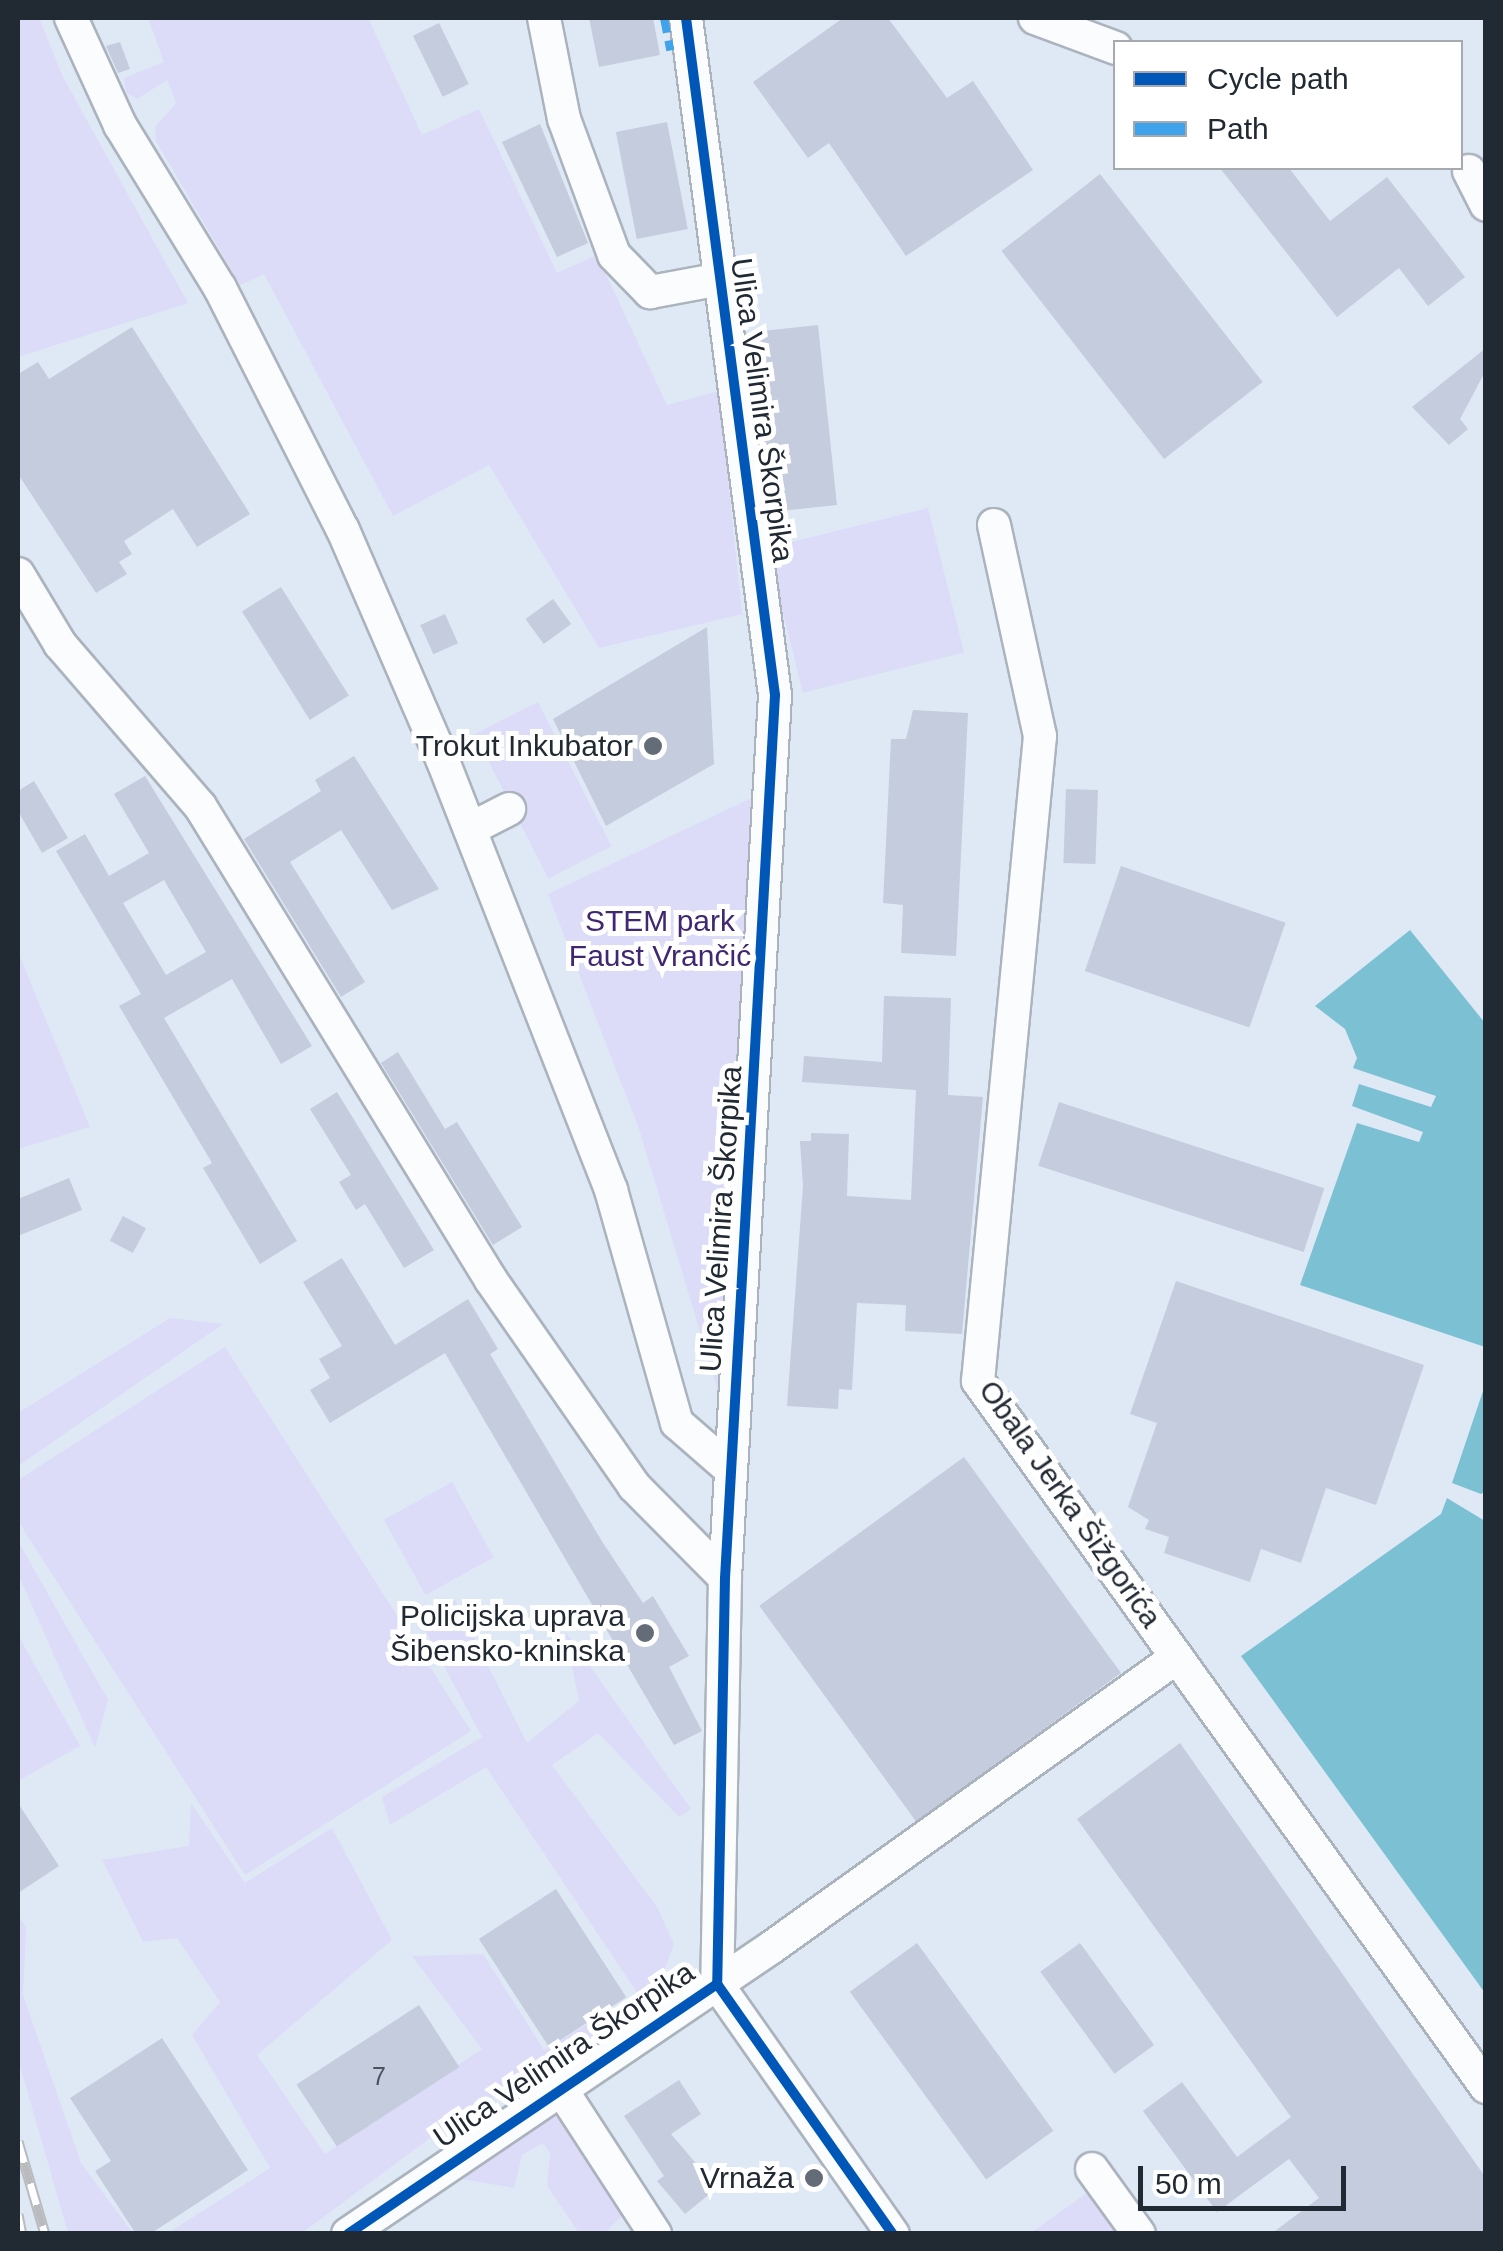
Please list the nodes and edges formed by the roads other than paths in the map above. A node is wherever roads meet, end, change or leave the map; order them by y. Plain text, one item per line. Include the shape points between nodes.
1 (71, 18) edge
2 (544, 18) edge
3 (686, 18) edge
4 (1036, 18) edge
5 (1113, 47) edge
6 (1470, 169) edge
7 (1486, 205) edge
8 (720, 279) junction
9 (994, 525) dead end
10 (18, 574) edge
11 (509, 809) dead end
12 (470, 828) junction
13 (730, 1469) junction
14 (725, 1578) junction
15 (1177, 1657) junction
16 (716, 1984) junction
17 (1486, 2087) edge
18 (561, 2089) junction
19 (1092, 2169) dead end
20 (348, 2234) edge
21 (654, 2234) edge
22 (893, 2234) edge
23 (1140, 2234) edge

1 - 12 street via 120,126 286,413 396,648
2 - 8 street via 564,119 614,255 650,292
3 - 8 street, Ulica Velimira Škorpika
4 - 5 street
6 - 7 street
8 - 13 street, Ulica Velimira Škorpika via 775,695
9 - 15 street, Obala Jerka Šižgorića via 1040,736 978,1380
10 - 14 street via 60,644 200,806 491,1280 634,1486
11 - 12 street
12 - 13 street via 612,1190 677,1423
13 - 14 street, Ulica Velimira Škorpika
14 - 16 street, Ulica Velimira Škorpika
15 - 16 street
15 - 17 street, Obala Jerka Šižgorića
16 - 18 street, Ulica Velimira Škorpika
16 - 22 street
18 - 20 street, Ulica Velimira Škorpika
18 - 21 street
19 - 23 street

